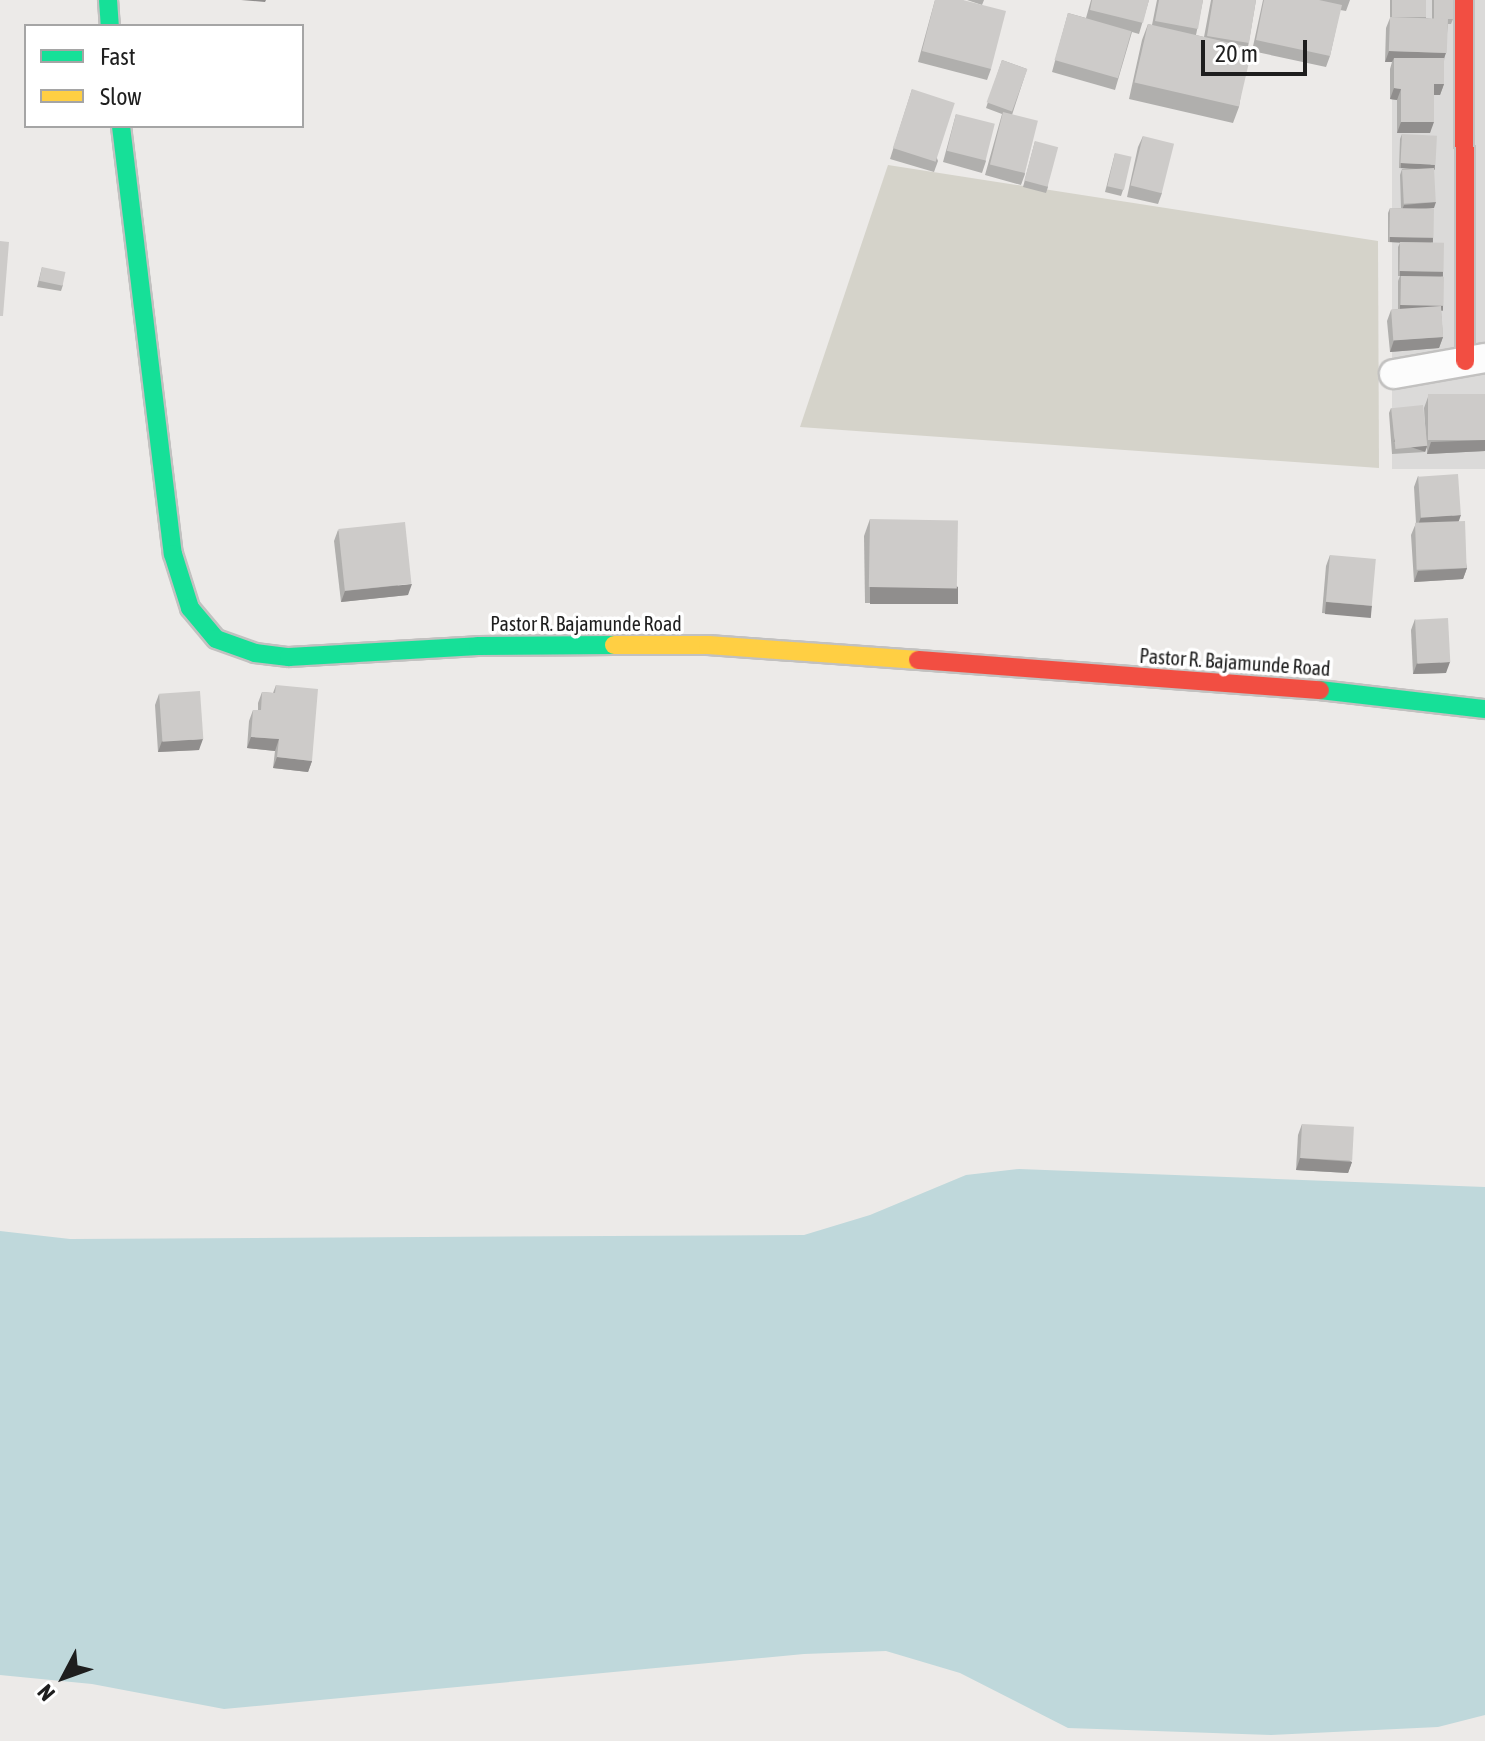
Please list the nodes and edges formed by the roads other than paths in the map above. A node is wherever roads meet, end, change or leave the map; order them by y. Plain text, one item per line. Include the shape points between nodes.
1 (108, 0) edge
2 (1464, 0) edge
3 (110, 24) edge
4 (121, 128) edge
5 (1475, 359) edge
6 (1394, 374) dead end
7 (1485, 709) edge

1 - 3 street
2 - 5 street
4 - 7 street, Pastor R. Bajamunde Road via 173,554 190,608 216,639 255,653 289,657 478,646 708,645 1321,690
5 - 6 street

